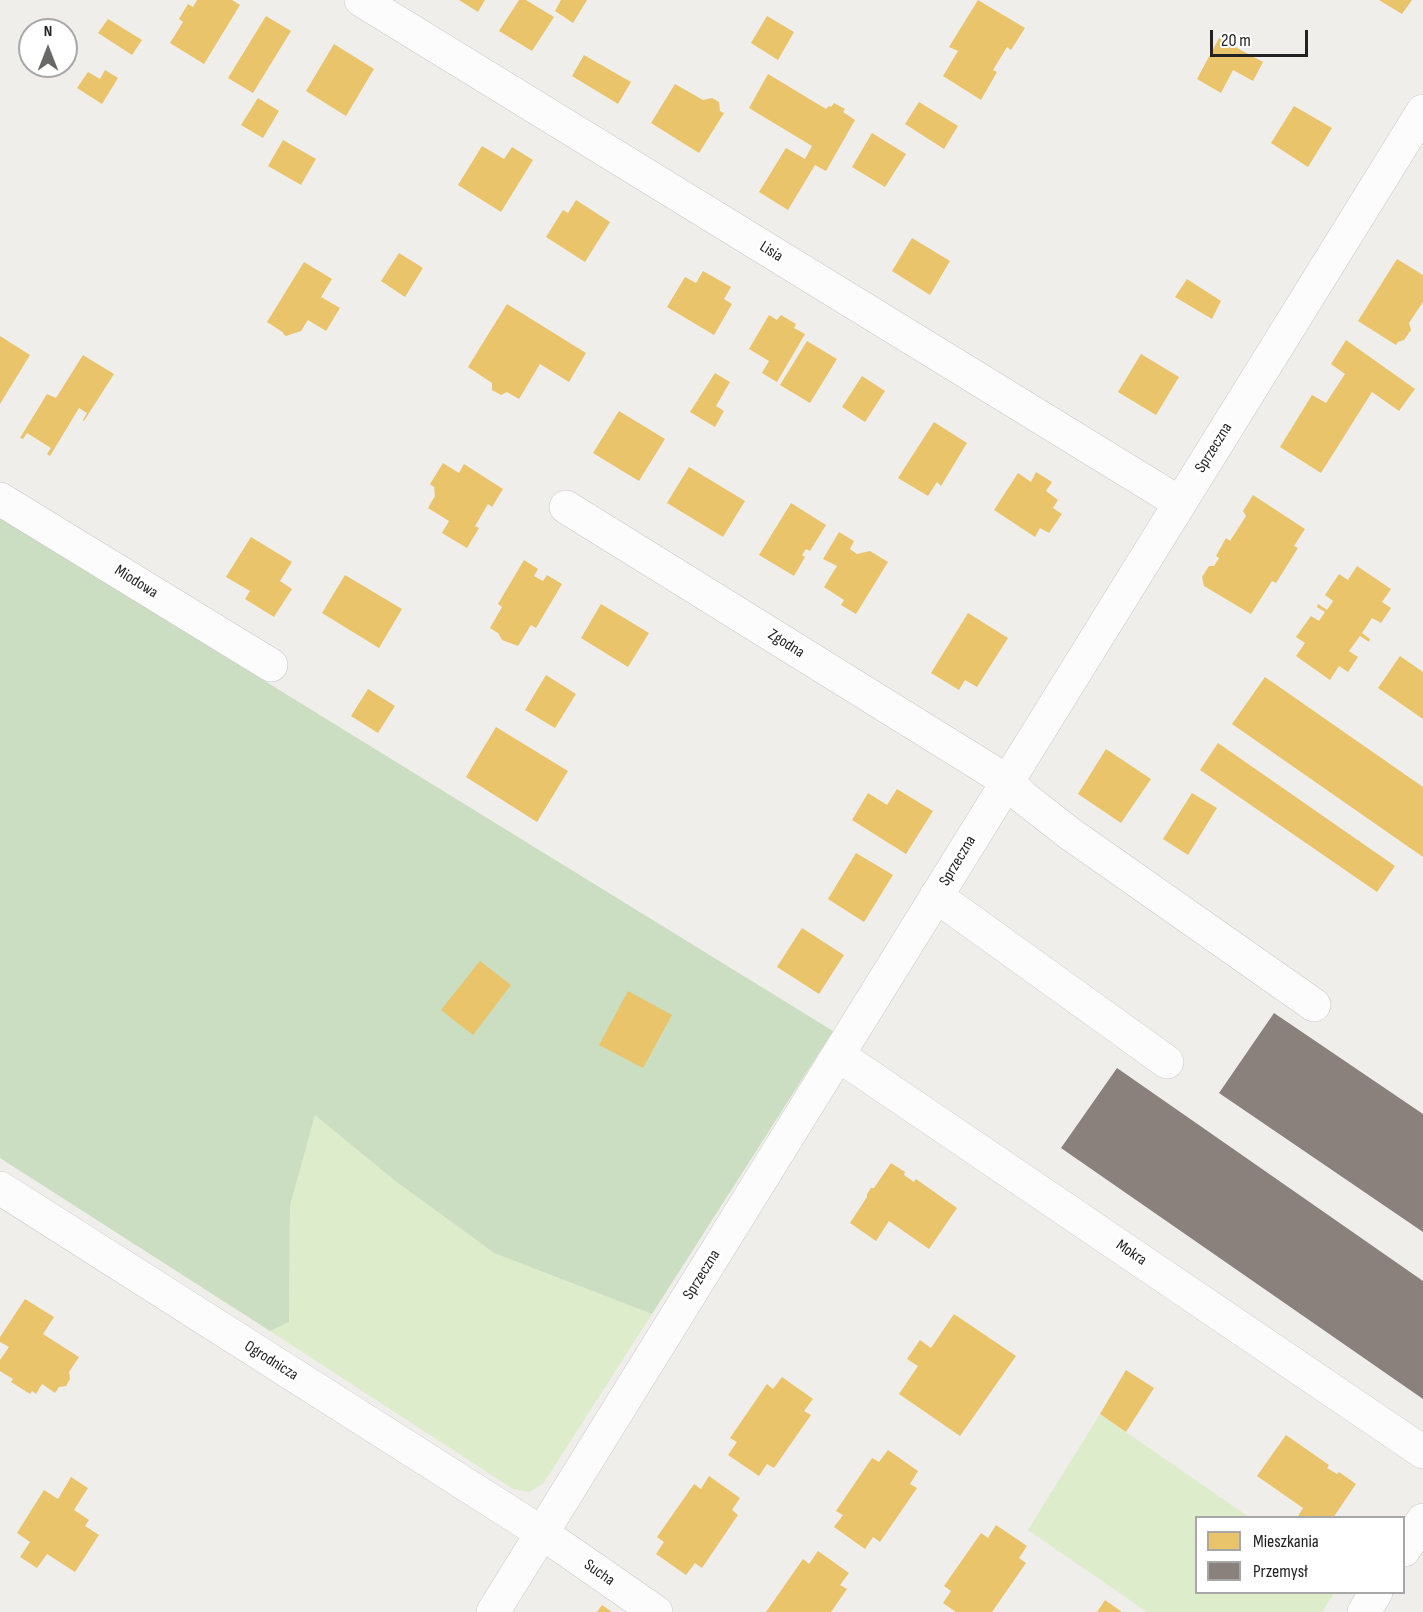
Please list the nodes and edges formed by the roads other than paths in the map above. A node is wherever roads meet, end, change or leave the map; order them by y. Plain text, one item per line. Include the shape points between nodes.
1 (362, 0) edge
2 (1423, 111) edge
3 (0, 499) edge
4 (1180, 503) junction
5 (566, 507) dead end
6 (271, 665) dead end
7 (1007, 781) junction
8 (936, 896) junction
9 (1314, 1005) dead end
10 (838, 1055) junction
11 (1167, 1062) dead end
12 (0, 1188) edge
13 (1423, 1452) edge
14 (1423, 1520) edge
15 (542, 1533) junction
16 (1405, 1548) edge
17 (1375, 1594) edge
18 (493, 1612) edge
19 (656, 1612) edge
20 (1364, 1612) edge

1 - 4 street, Lisia
2 - 4 street, Sprzeczna
3 - 6 street, Miodowa
4 - 7 street, Sprzeczna
5 - 7 street, Zgodna
7 - 8 street, Sprzeczna
7 - 9 street, Zgodna via 1069,833
8 - 10 street, Sprzeczna
8 - 11 street
10 - 13 street, Mokra
10 - 15 street, Sprzeczna
12 - 15 street, Ogrodnicza
14 - 16 street
15 - 18 street, Sprzeczna
15 - 19 street, Sucha
17 - 20 street

